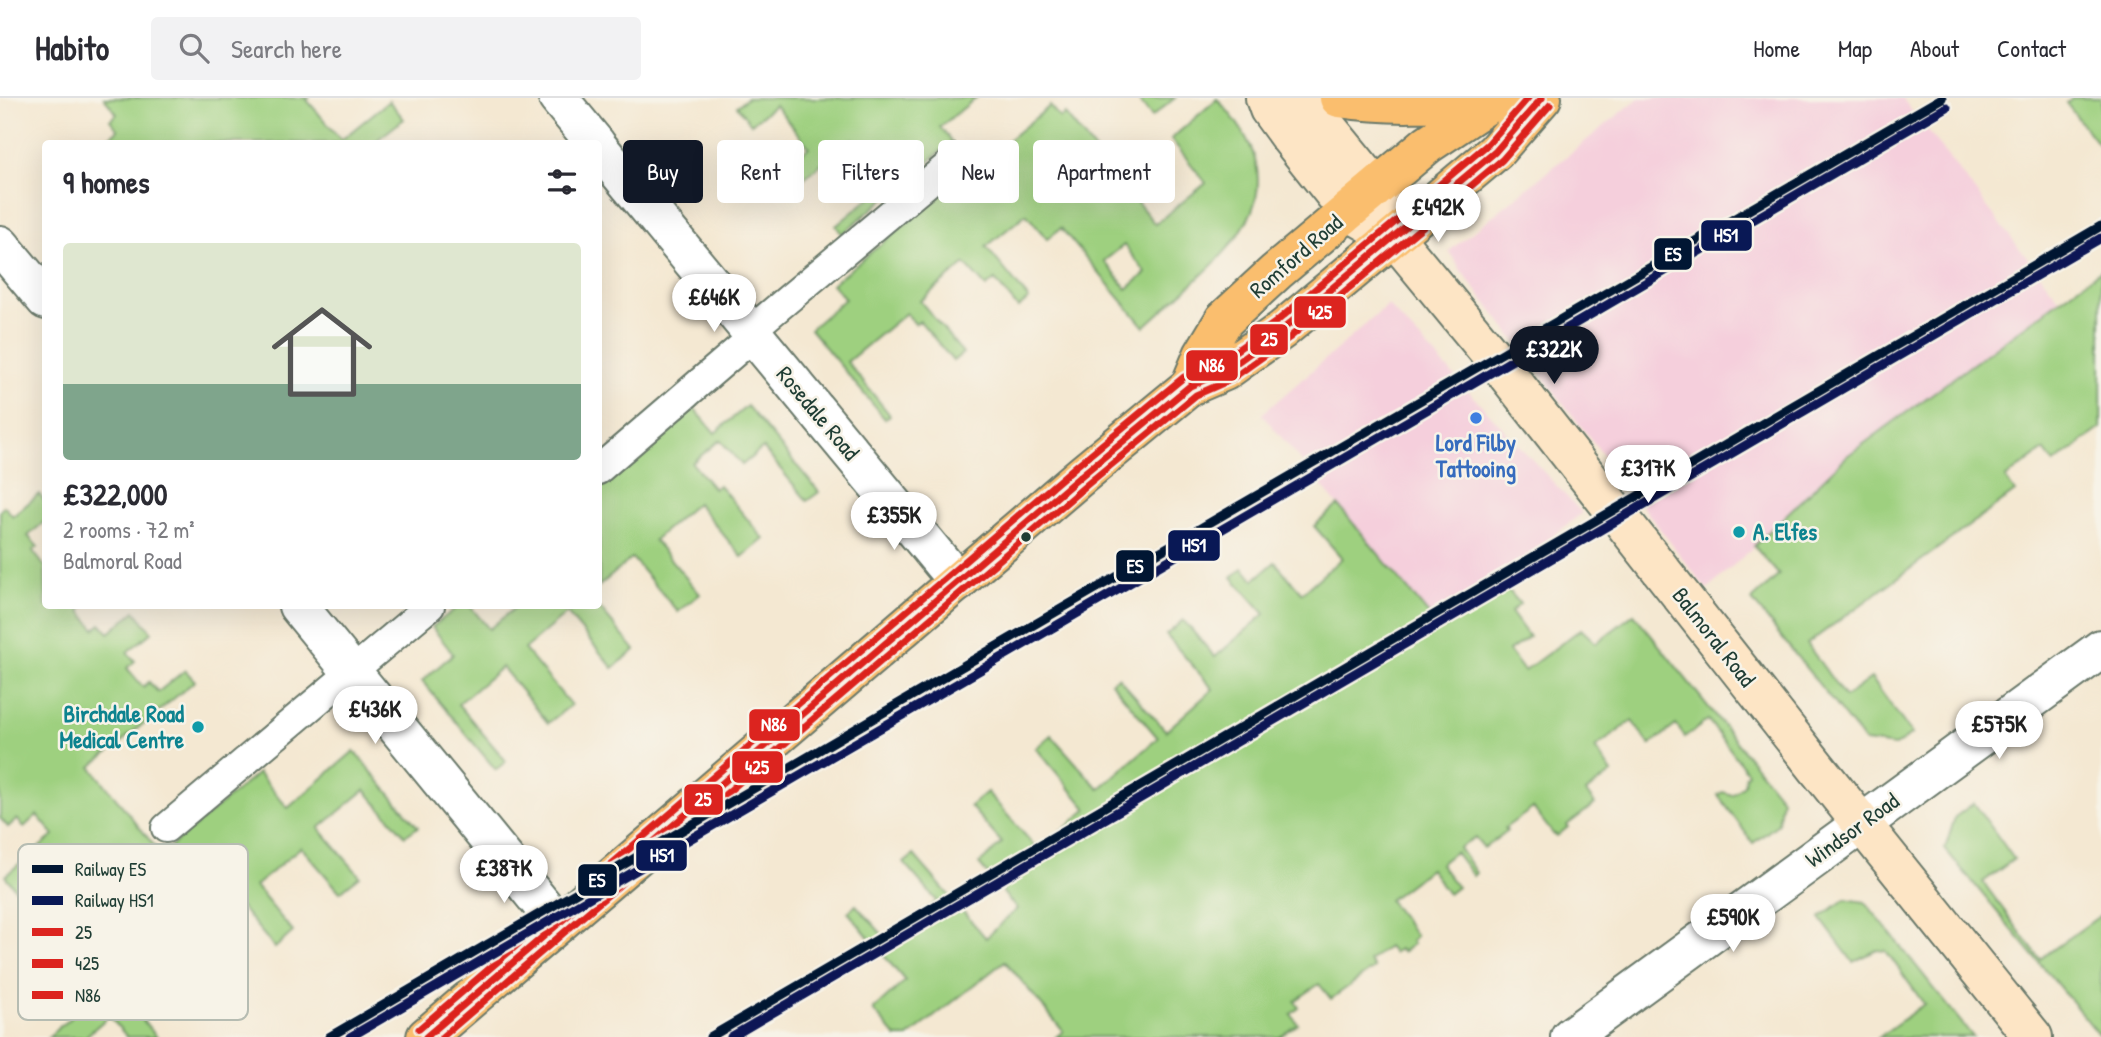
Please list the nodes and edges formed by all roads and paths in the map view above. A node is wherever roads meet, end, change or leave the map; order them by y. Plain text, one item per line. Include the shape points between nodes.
1 (558, 98) edge
2 (1265, 98) edge
3 (1303, 98) edge
4 (1339, 98) edge
5 (1488, 98) edge
6 (1497, 98) edge
7 (1542, 98) edge
8 (593, 140) edge
9 (602, 151) edge
10 (938, 174) edge
11 (1362, 199) junction
12 (1394, 237) junction
13 (0, 245) edge
14 (42, 295) edge
15 (752, 333) junction
16 (1190, 386) junction
17 (602, 466) edge
18 (958, 582) junction
19 (300, 609) edge
20 (426, 609) edge
21 (2101, 649) edge
22 (352, 671) junction
23 (1862, 823) junction
24 (166, 828) dead end
25 (557, 923) junction
26 (425, 1037) edge
27 (1570, 1037) edge
28 (2034, 1037) edge

1 - 8 street, Rosedale Road
2 - 11 street via 1290,138
3 - 11 street
4 - 5 main road via 1421,104
6 - 11 main road, Romford Road via 1428,145
7 - 12 main road, Romford Road via 1495,152
9 - 15 street, Rosedale Road
10 - 15 lane
11 - 12 street
11 - 16 main road, Romford Road via 1224,320
12 - 16 main road, Romford Road via 1282,330 1225,371
12 - 23 street, Balmoral Road
13 - 14 street
15 - 17 lane
15 - 18 street, Rosedale Road
16 - 18 main road, Romford Road
18 - 25 main road, Romford Road
19 - 22 street
20 - 22 lane
21 - 23 street, Windsor Road
22 - 24 lane
22 - 25 street
23 - 27 street, Windsor Road
23 - 28 street, Balmoral Road
25 - 26 main road, Romford Road

